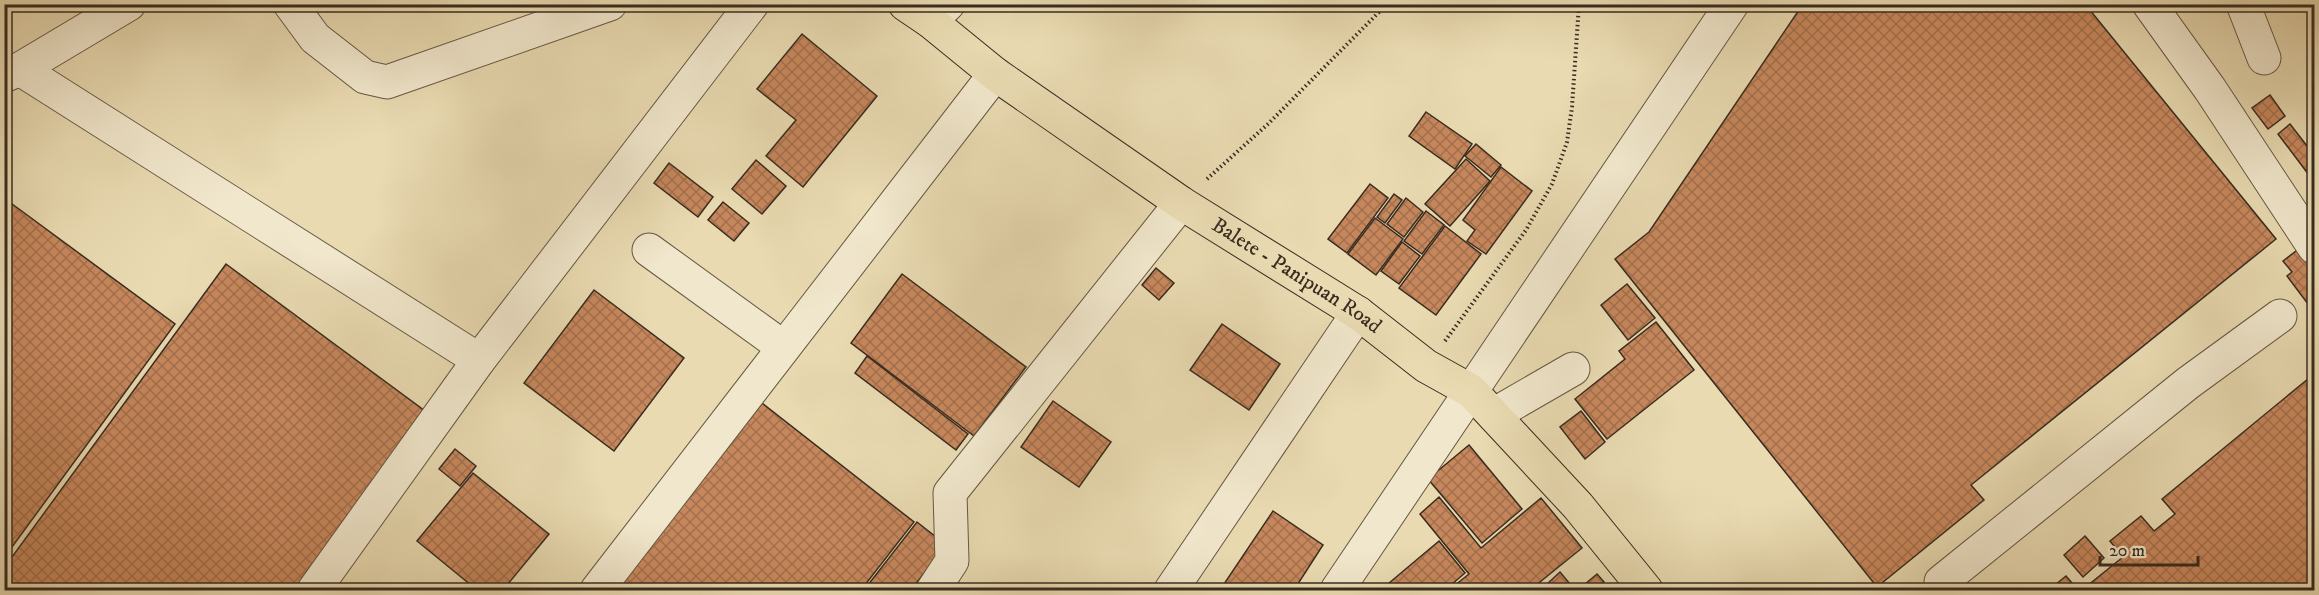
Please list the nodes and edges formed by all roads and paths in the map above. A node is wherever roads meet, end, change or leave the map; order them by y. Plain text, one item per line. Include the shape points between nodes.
1 (129, 4) edge
2 (290, 4) edge
3 (610, 4) edge
4 (752, 4) edge
5 (1387, 4) edge
6 (1579, 4) edge
7 (1732, 4) edge
8 (2150, 4) edge
9 (2243, 4) edge
10 (928, 10) edge
11 (2264, 58) dead end
12 (12, 72) edge
13 (995, 74) junction
14 (1181, 203) junction
15 (2314, 247) edge
16 (649, 250) dead end
17 (1358, 313) junction
18 (2280, 316) dead end
19 (783, 347) junction
20 (479, 360) junction
21 (1426, 366) junction
22 (1573, 369) dead end
23 (1471, 391) junction
24 (1494, 414) junction
25 (1940, 588) edge
26 (314, 591) edge
27 (597, 591) edge
28 (933, 591) edge
29 (1171, 591) edge
30 (1337, 591) edge
31 (1646, 591) edge

1 - 12 street
2 - 3 street via 315,38 365,77 387,82
4 - 20 street
5 - 14 path via 1268,124
6 - 21 path via 1567,142 1552,184 1526,230
7 - 23 street
8 - 15 street
9 - 11 street
10 - 13 main road, Balete - Panipuan Road
12 - 20 street
13 - 14 main road, Balete - Panipuan Road
13 - 19 street
14 - 17 main road, Balete - Panipuan Road
14 - 28 street via 950,493 952,561
16 - 19 street
17 - 21 main road, Balete - Panipuan Road
17 - 29 street
18 - 25 street via 2188,382
19 - 27 street
20 - 26 street
21 - 23 main road, Balete - Panipuan Road
22 - 24 street
23 - 24 main road, Balete - Panipuan Road
23 - 30 street
24 - 31 main road, Balete - Panipuan Road via 1578,506

